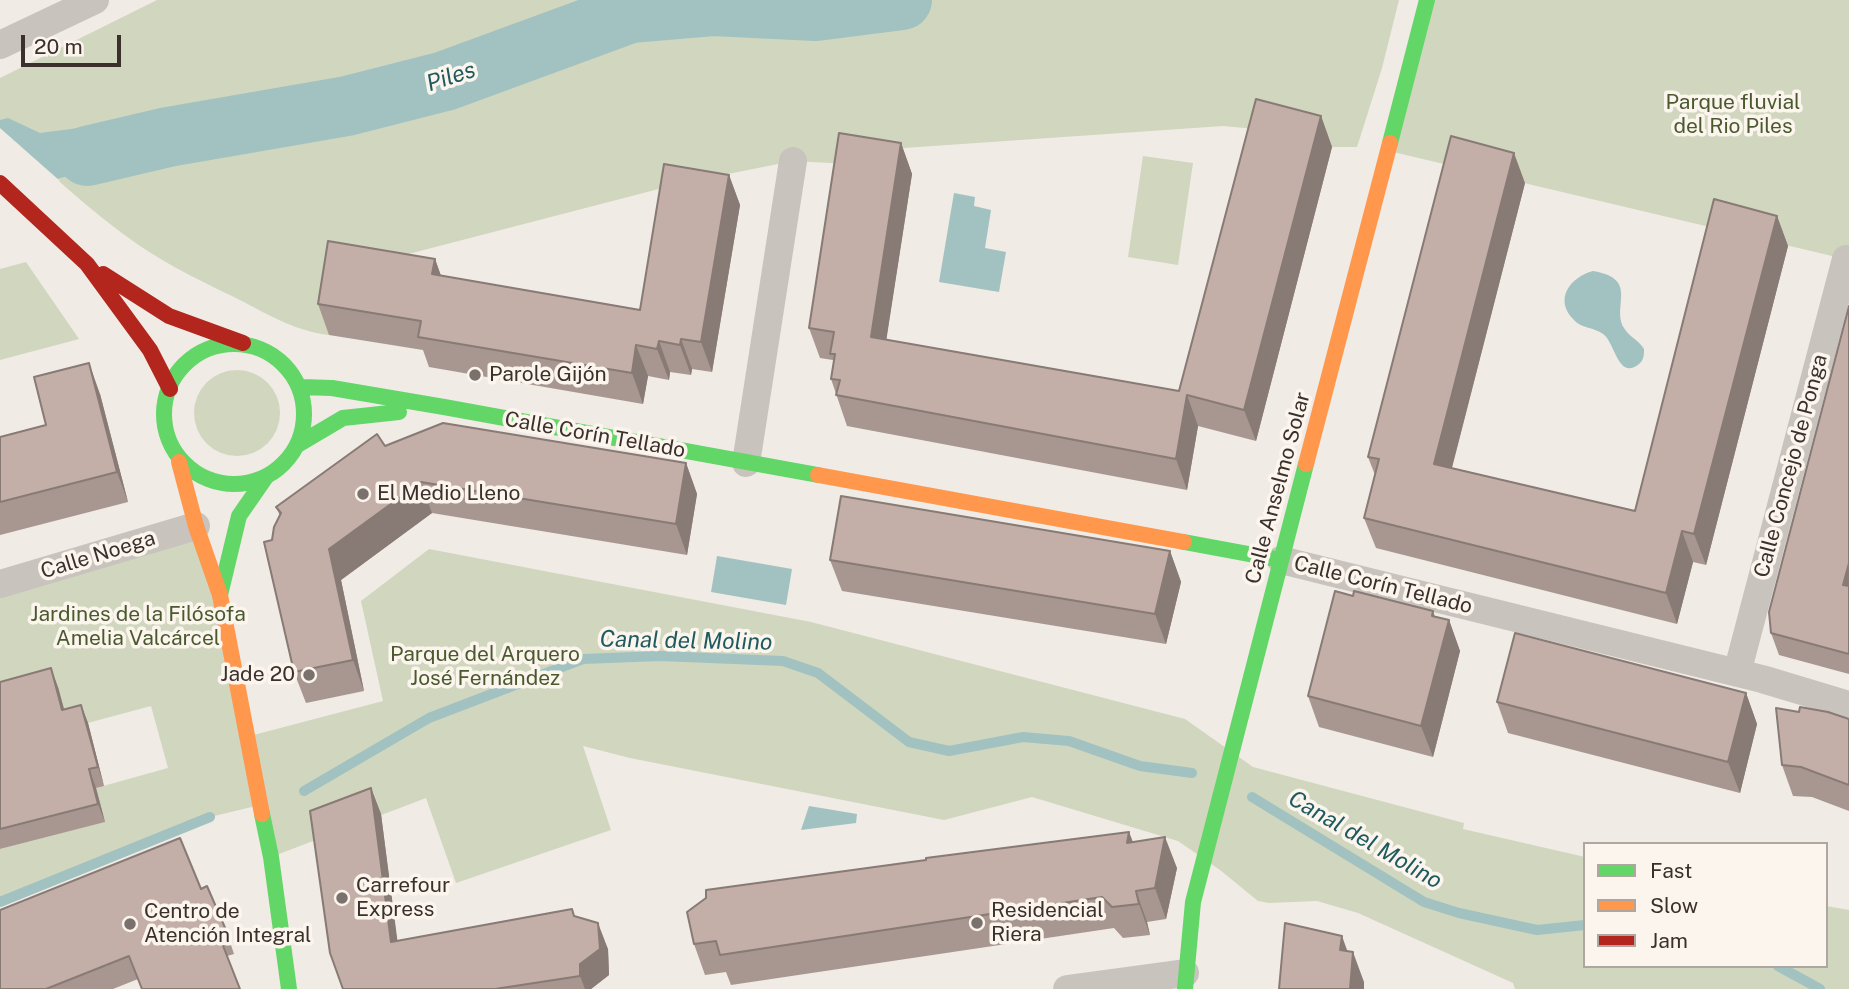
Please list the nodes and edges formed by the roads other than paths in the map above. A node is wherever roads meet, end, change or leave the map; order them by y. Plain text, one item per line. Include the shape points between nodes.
1 (96, 0) edge
2 (1427, 0) edge
3 (0, 46) edge
4 (793, 161) dead end
5 (0, 183) edge
6 (1846, 260) dead end
7 (87, 264) junction
8 (246, 344) junction
9 (301, 387) junction
10 (170, 389) junction
11 (444, 407) junction
12 (299, 444) junction
13 (178, 462) junction
14 (746, 463) junction
15 (266, 477) junction
16 (196, 526) junction
17 (1281, 560) junction
18 (0, 584) edge
19 (220, 595) junction
20 (1737, 673) junction
21 (1849, 705) edge
22 (1185, 981) edge
23 (289, 989) edge
24 (1067, 989) edge

1 - 3 street
2 - 17 street, Calle Anselmo Solar
4 - 14 street
5 - 7 street
6 - 20 street, Calle Concejo de Ponga
7 - 8 street via 169,316
7 - 10 street via 150,350
8 - 9 street via 269,351 288,366
8 - 10 street via 211,347 190,360
9 - 11 street, Calle Corín Tellado
9 - 12 street via 306,420
10 - 13 street via 162,412 166,438
11 - 12 street, Calle Corín Tellado via 343,418
11 - 14 street, Calle Corín Tellado
12 - 15 street via 286,463
13 - 15 street via 228,485
13 - 16 street
14 - 17 street, Calle Corín Tellado
15 - 19 street via 239,516
16 - 18 street, Calle Noega
16 - 19 street
17 - 20 street, Calle Corín Tellado
17 - 22 street, Calle Anselmo Solar via 1194,902
19 - 23 street via 271,857
20 - 21 street, Calle Corín Tellado
22 - 24 street

